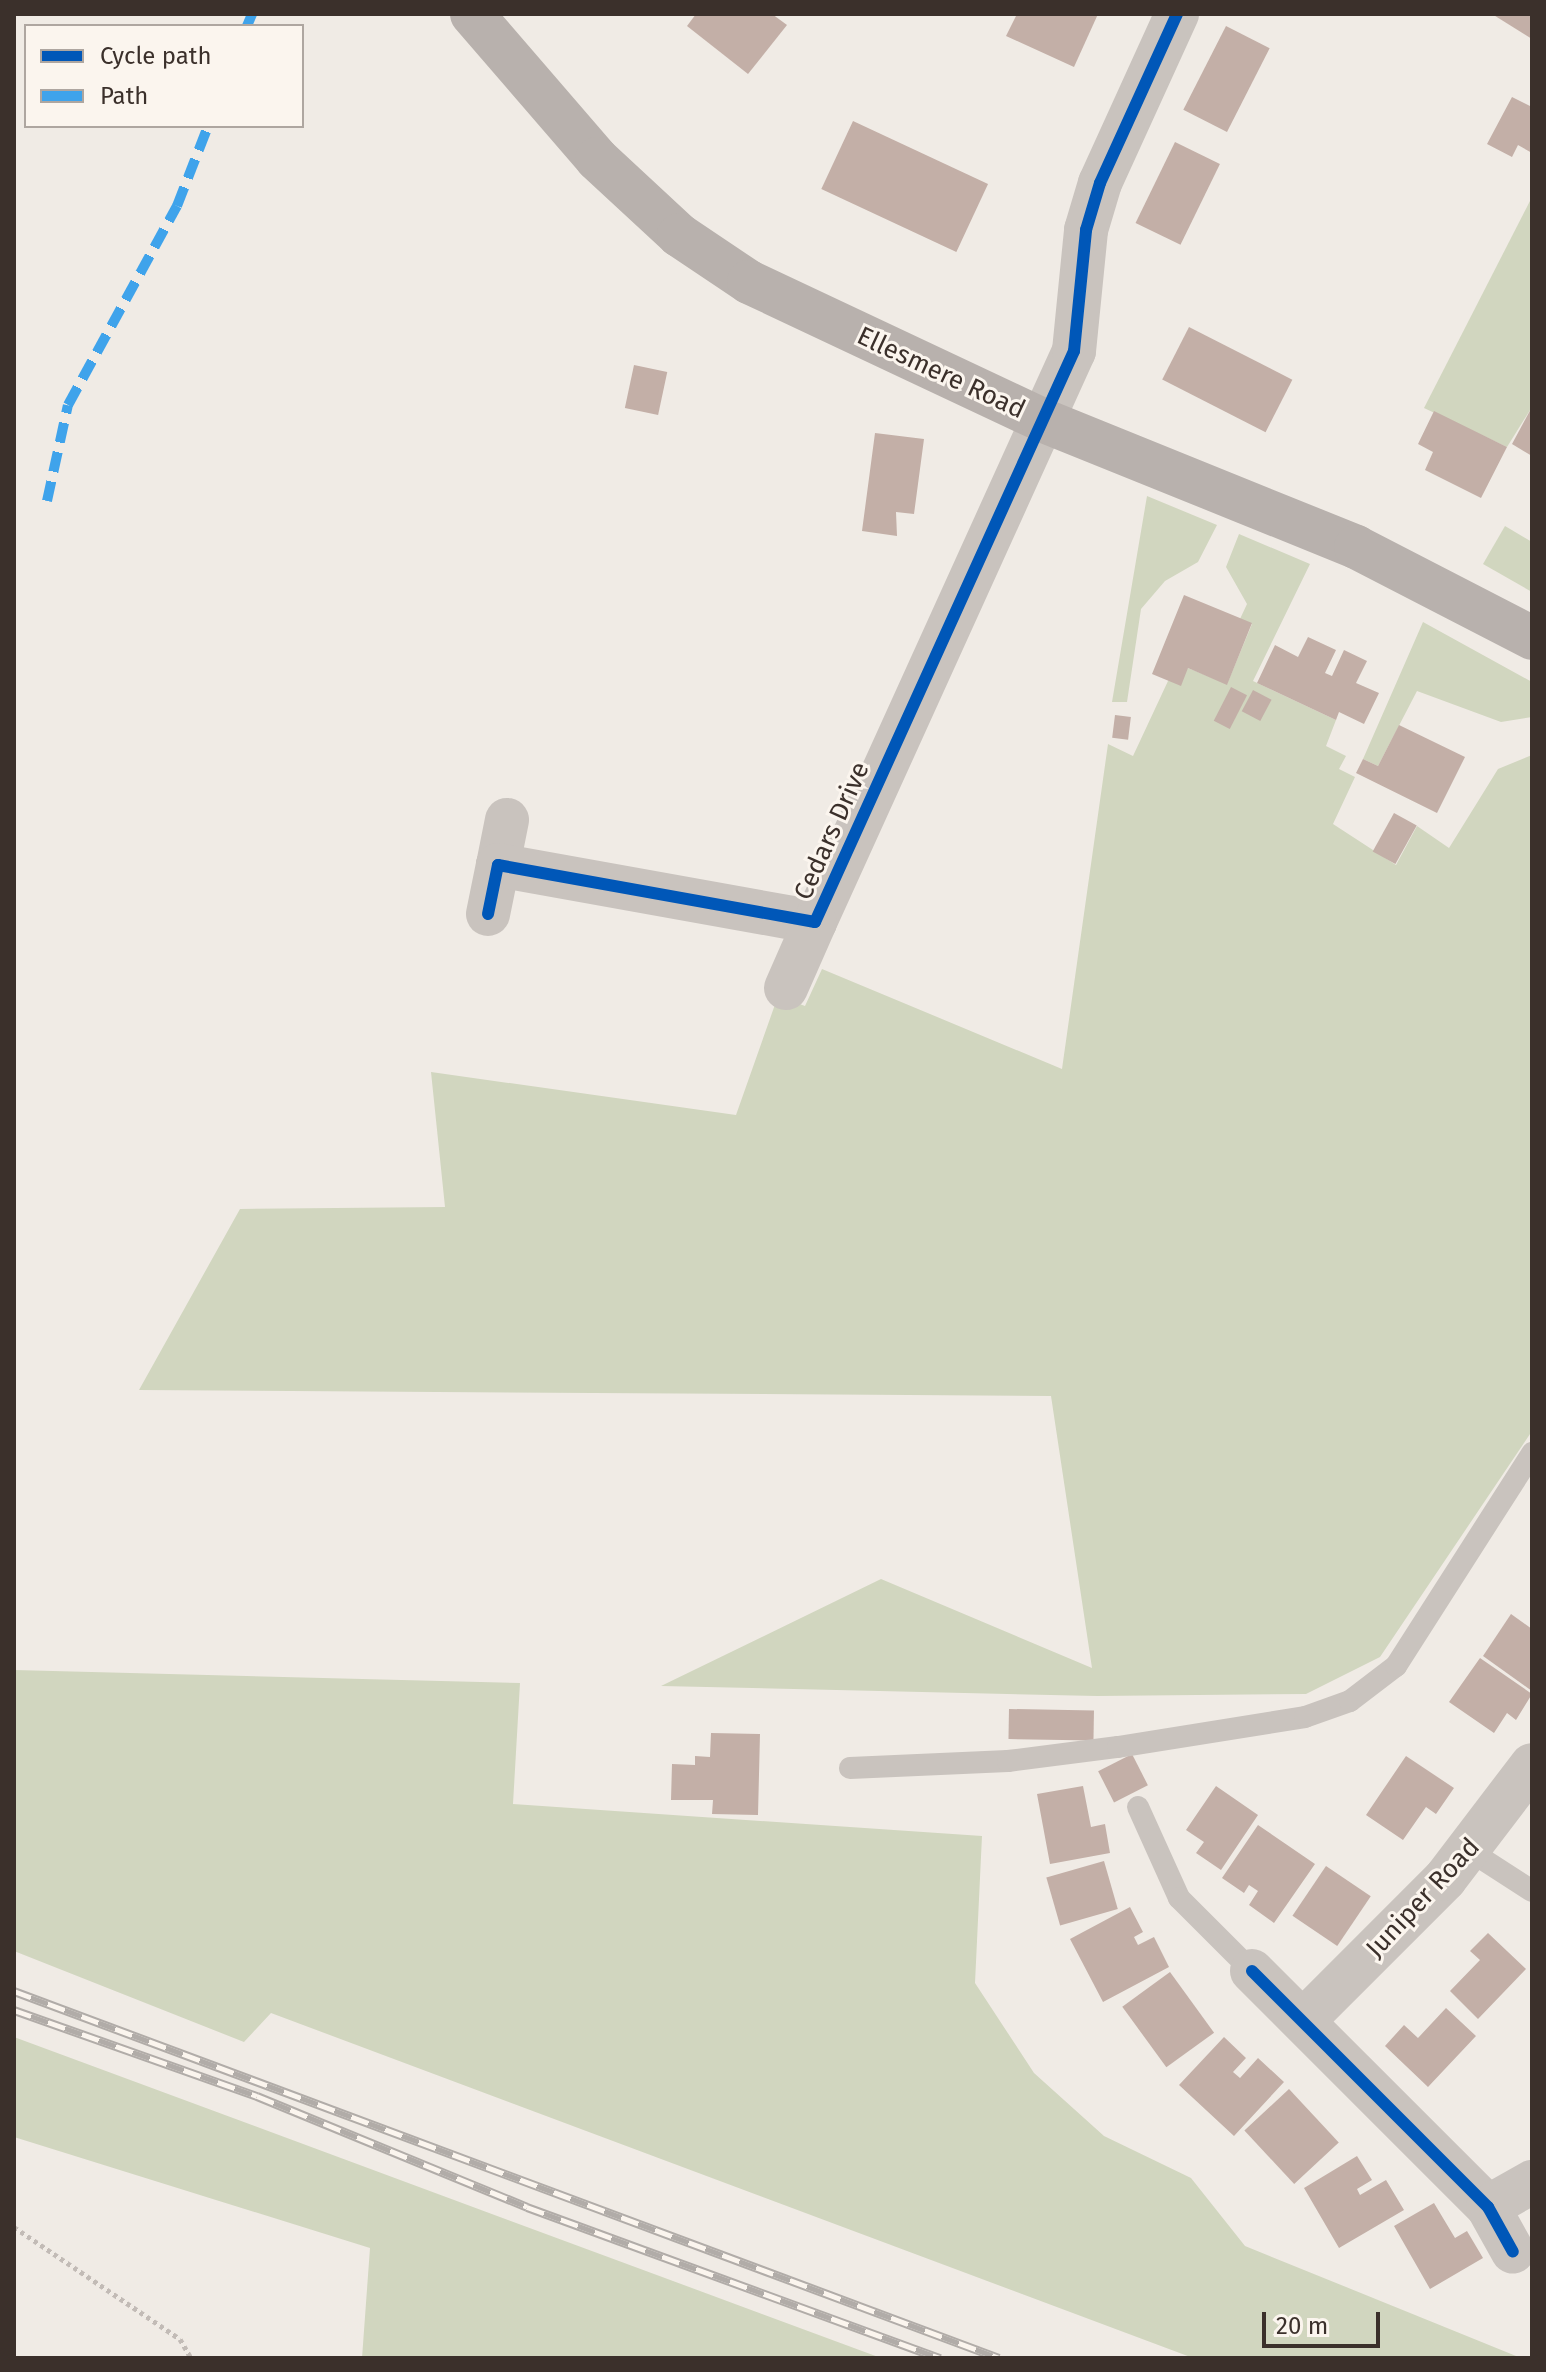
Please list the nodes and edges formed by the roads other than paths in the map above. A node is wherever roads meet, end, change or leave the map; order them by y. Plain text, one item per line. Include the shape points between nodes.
1 (472, 14) edge
2 (1177, 14) edge
3 (1042, 420) junction
4 (1532, 638) edge
5 (507, 820) dead end
6 (498, 865) junction
7 (488, 914) dead end
8 (815, 922) junction
9 (786, 988) dead end
10 (1532, 1453) edge
11 (1532, 1765) edge
12 (850, 1768) dead end
13 (1138, 1807) dead end
14 (1470, 1851) junction
15 (1532, 1891) edge
16 (1252, 1971) joint
17 (1303, 2021) junction
18 (1532, 2182) edge
19 (1488, 2207) junction
20 (1513, 2252) dead end

1 - 3 main road, Ellesmere Road via 597,159 679,235 749,282
2 - 3 street, Cedars Drive via 1100,183 1086,230 1074,351
3 - 4 main road, Ellesmere Road via 1356,547
3 - 8 street, Cedars Drive
5 - 6 street
6 - 7 street
6 - 8 street, Cedars Drive
8 - 9 street
10 - 12 lane via 1396,1666 1350,1701 1305,1717 1118,1747 1008,1761
11 - 14 street, Juniper Road
13 - 16 lane via 1179,1898
14 - 15 lane
14 - 17 street, Juniper Road
16 - 17 street
17 - 19 street
18 - 19 street
19 - 20 street

